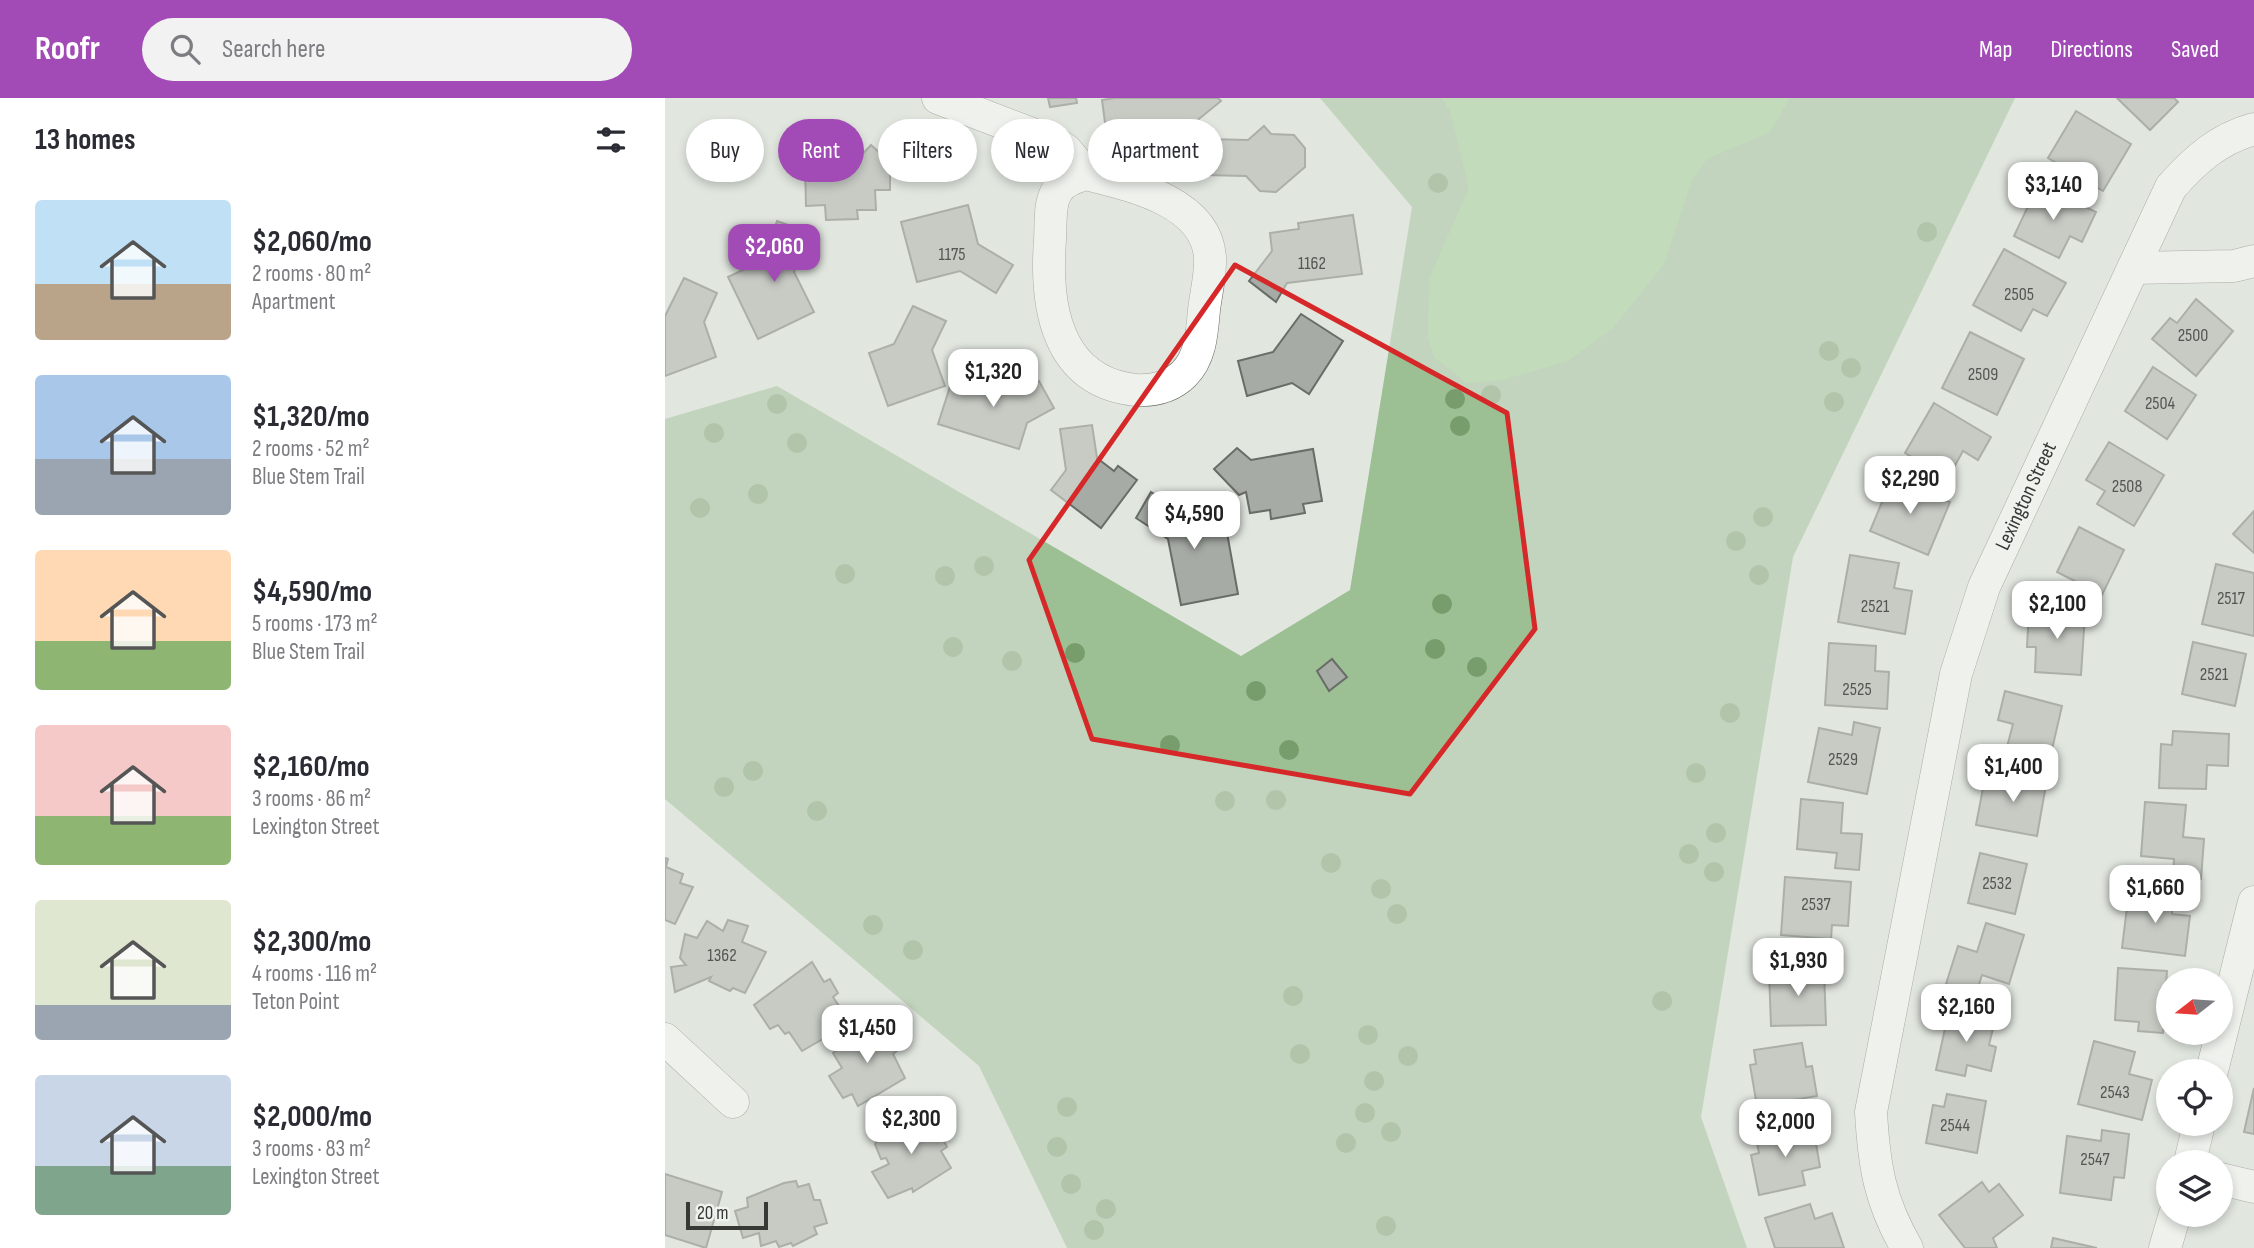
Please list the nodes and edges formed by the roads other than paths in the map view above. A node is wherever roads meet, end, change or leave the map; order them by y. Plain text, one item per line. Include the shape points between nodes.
1 (938, 98) edge
2 (2254, 129) edge
3 (1086, 174) junction
4 (2254, 261) edge
5 (2133, 268) junction
6 (2254, 902) edge
7 (665, 1039) edge
8 (2215, 1059) edge
9 (733, 1102) dead end
10 (2233, 1182) edge
11 (2254, 1187) edge
12 (2171, 1227) edge
13 (1907, 1248) edge
14 (2165, 1248) edge

1 - 3 street via 1053,142
2 - 5 street, Lexington Street via 2235,134 2199,156 2171,187
3 - 3 street via 1070,179 1056,193 1049,251 1052,316 1064,345 1084,370 1118,388 1160,389 1187,371 1200,347 1210,256 1203,234 1182,209
4 - 5 street via 2234,266
5 - 13 street, Lexington Street via 1984,587 1956,674 1871,1112 1874,1166 1889,1218
6 - 8 street
7 - 9 street
10 - 11 street
12 - 14 street

